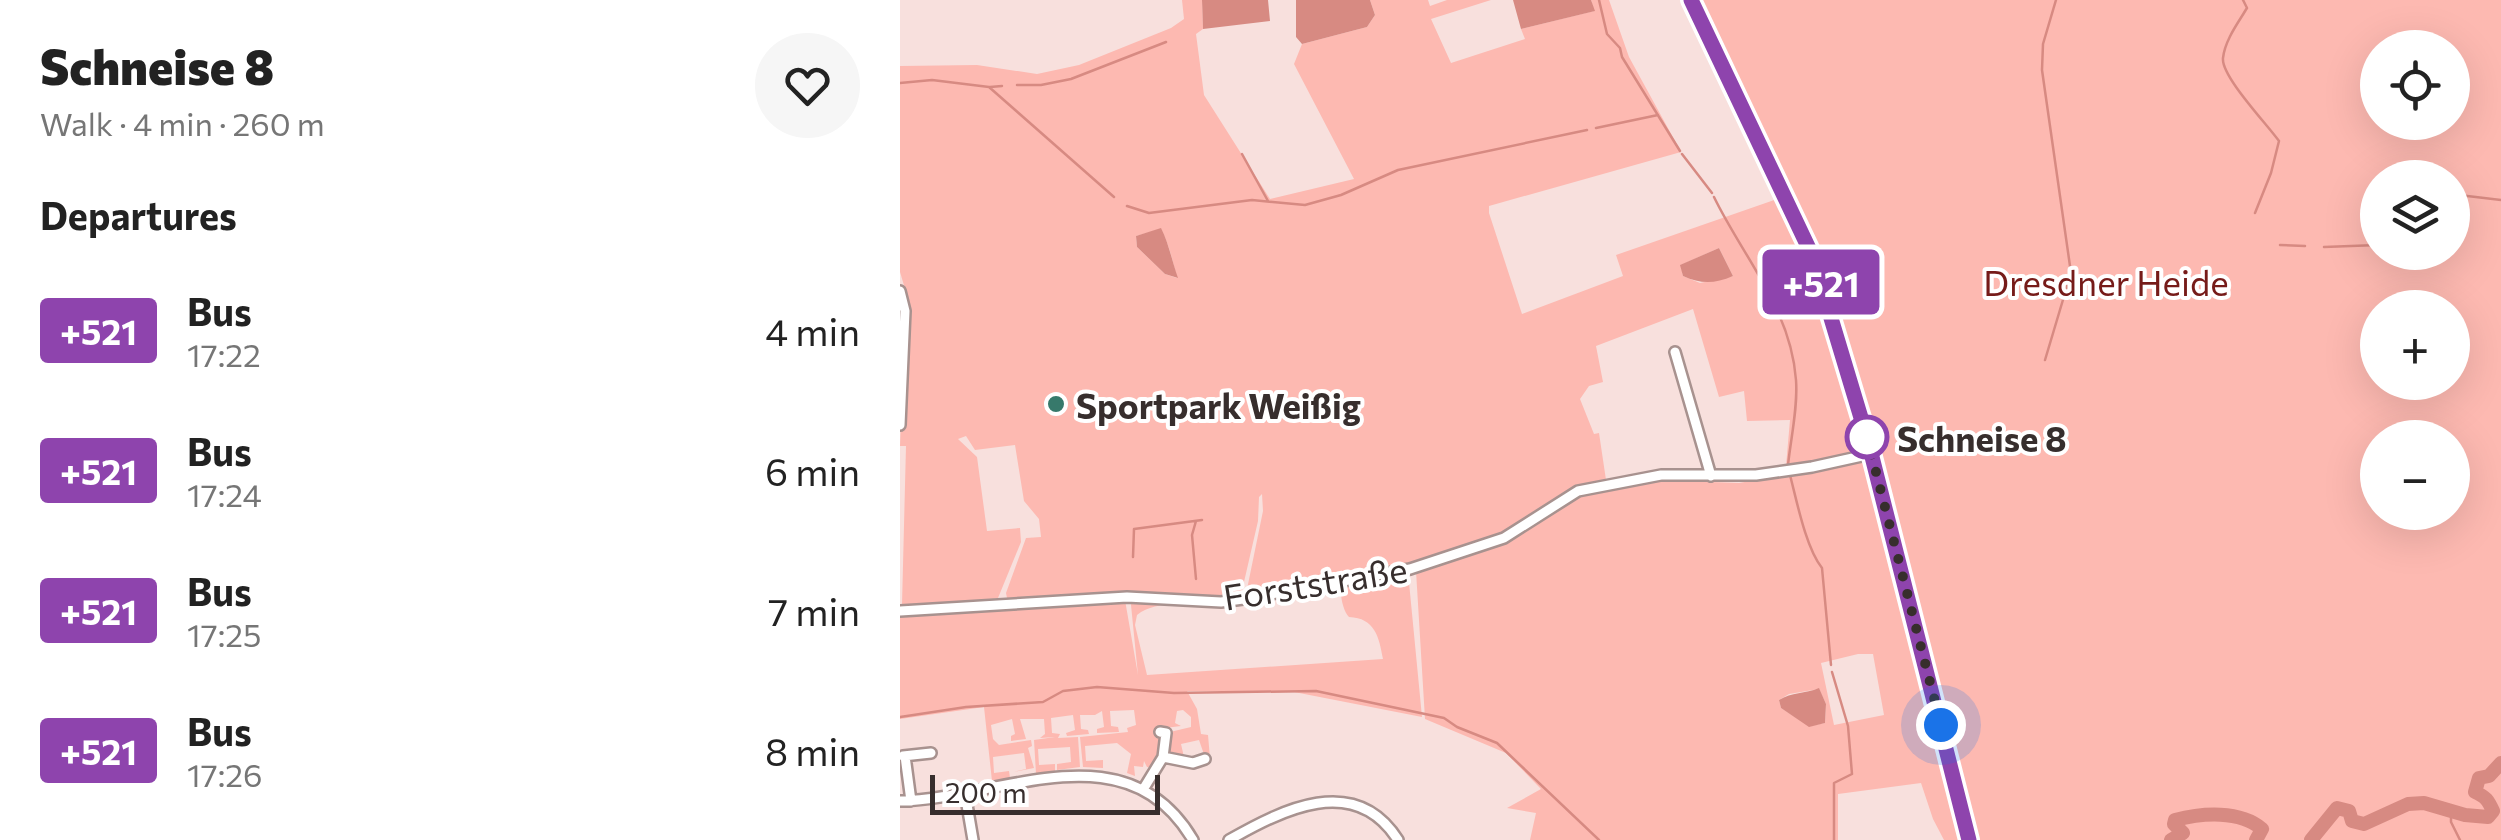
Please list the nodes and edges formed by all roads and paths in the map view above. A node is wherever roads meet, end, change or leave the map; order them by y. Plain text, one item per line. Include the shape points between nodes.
1 (1692, 0) edge
2 (900, 291) edge
3 (1675, 352) dead end
4 (901, 387) edge
5 (900, 425) edge
6 (1871, 454) junction
7 (1711, 476) junction
8 (900, 611) edge
9 (1160, 732) dead end
10 (932, 753) dead end
11 (902, 756) edge
12 (1163, 757) junction
13 (1200, 762) dead end
14 (1144, 788) junction
15 (965, 793) junction
16 (906, 801) edge
17 (972, 840) edge
18 (1193, 840) edge
19 (1229, 840) edge
20 (1398, 840) edge
21 (1969, 840) edge

1 - 6 main road via 1812,255
2 - 4 street
3 - 7 street
4 - 5 street
6 - 7 street, Forststraße via 1812,468
6 - 21 main road
7 - 8 street, Forststraße via 1660,475 1578,492 1504,538 1410,568 1312,588 1221,602 1127,597
9 - 12 street via 1166,734
10 - 11 street
11 - 16 street
12 - 13 street
12 - 14 street
14 - 15 street via 1081,774
14 - 18 street via 1172,809
15 - 16 street
15 - 17 street
19 - 20 street via 1288,809 1340,802 1368,812

